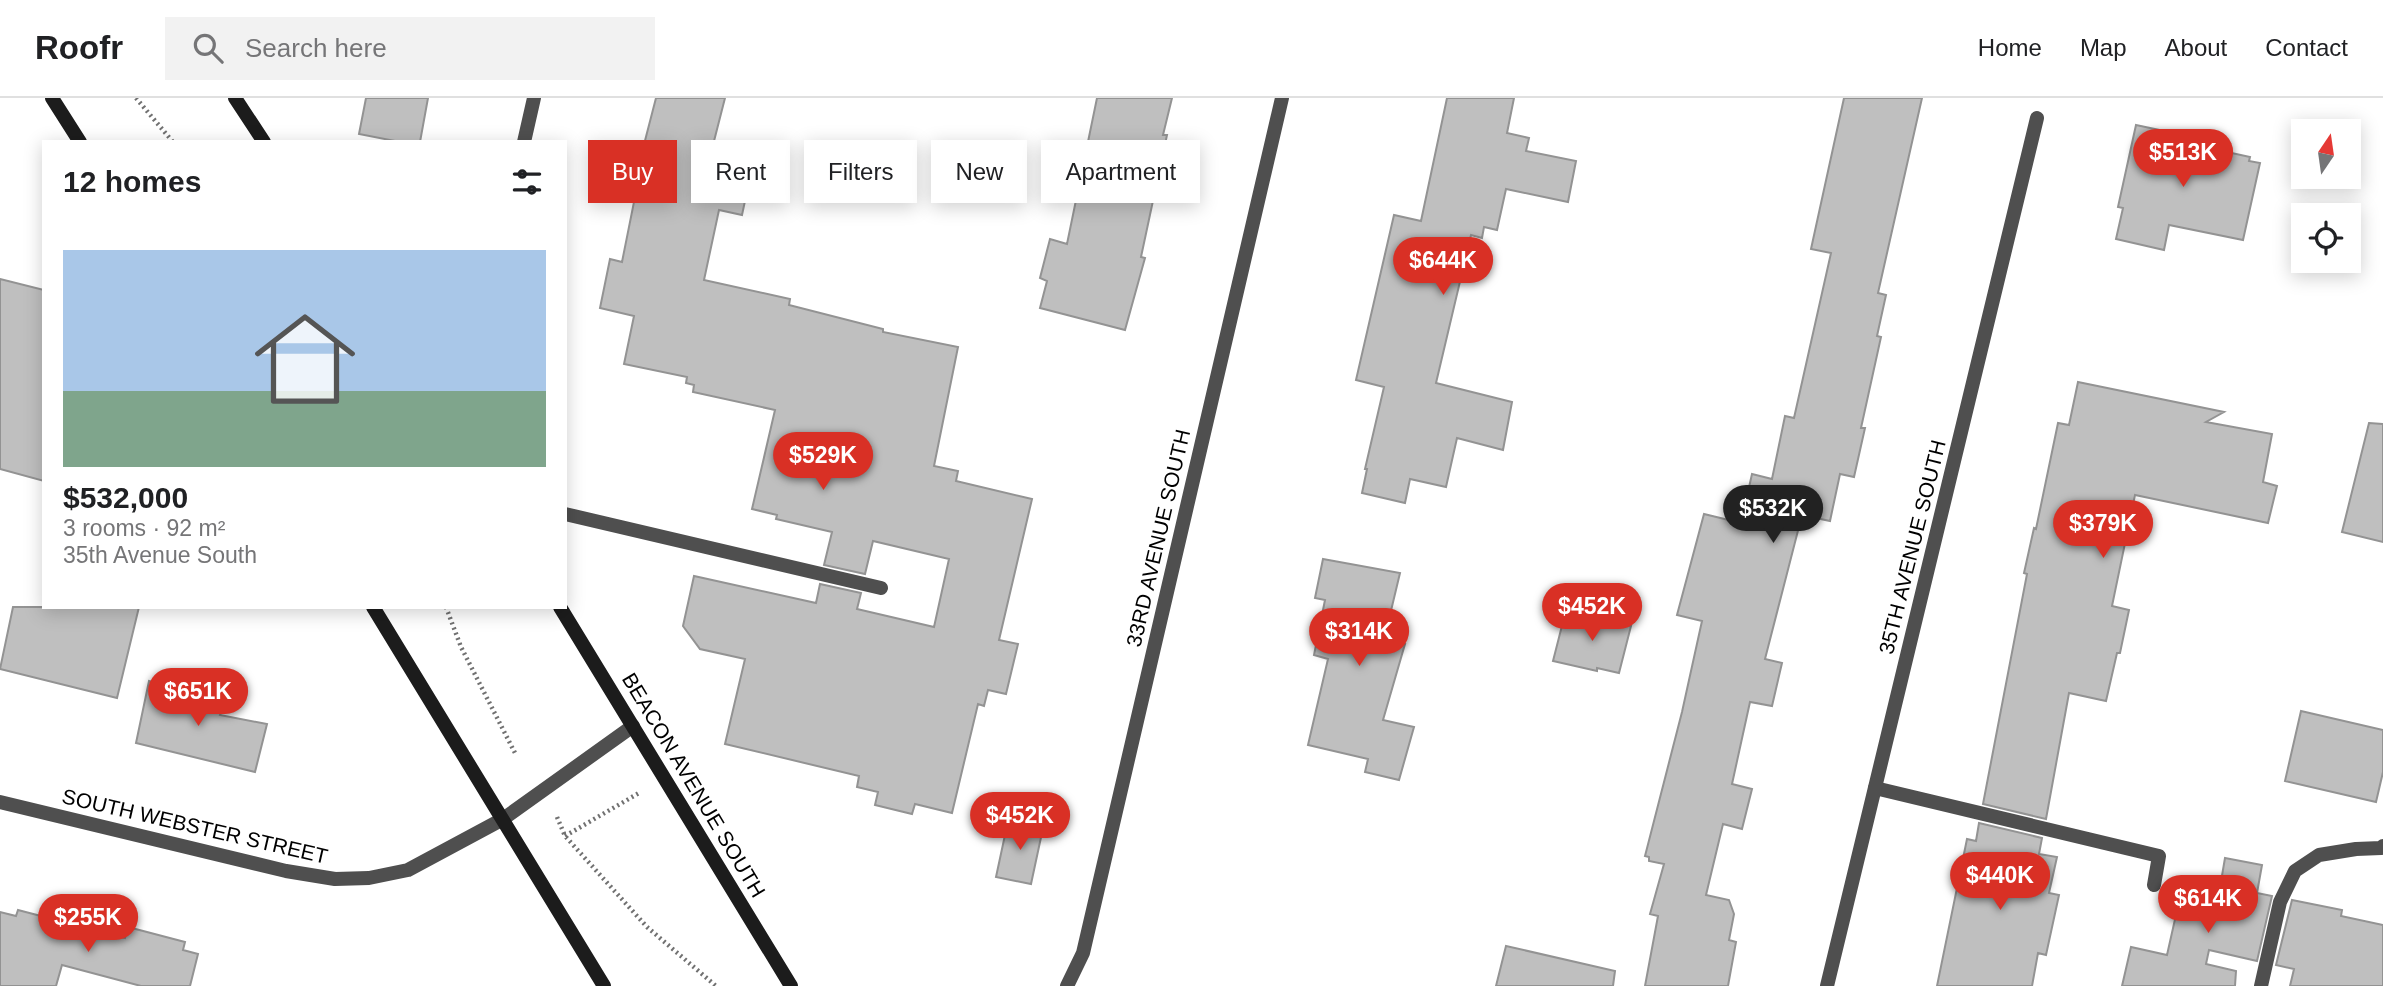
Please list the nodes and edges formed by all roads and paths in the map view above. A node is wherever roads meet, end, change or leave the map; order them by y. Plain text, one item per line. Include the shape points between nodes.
1 (52, 98) edge
2 (136, 98) edge
3 (235, 98) edge
4 (534, 98) edge
5 (1282, 98) edge
6 (2037, 118) dead end
7 (79, 140) edge
8 (171, 140) edge
9 (263, 140) edge
10 (524, 140) edge
11 (567, 514) edge
12 (881, 587) dead end
13 (374, 609) edge
14 (447, 609) edge
15 (560, 609) edge
16 (633, 726) junction
17 (516, 755) dead end
18 (1875, 788) junction
19 (639, 793) dead end
20 (0, 802) edge
21 (555, 813) dead end
22 (503, 819) junction
23 (565, 836) junction
24 (2383, 846) edge
25 (2154, 886) dead end
26 (604, 986) edge
27 (716, 986) edge
28 (791, 986) edge
29 (1067, 986) edge
30 (1827, 986) edge
31 (2261, 986) edge

1 - 7 main road
2 - 8 path
3 - 9 main road
4 - 10 street
5 - 29 street, 33RD AVENUE SOUTH via 1083,953
6 - 18 street, 35TH AVENUE SOUTH
11 - 12 street
13 - 22 main road
14 - 17 path
15 - 16 main road, BEACON AVENUE SOUTH
16 - 22 street, SOUTH WEBSTER STREET
16 - 28 main road, BEACON AVENUE SOUTH
18 - 25 street via 2159,856
18 - 30 street, 35TH AVENUE SOUTH
19 - 23 path
20 - 22 street, SOUTH WEBSTER STREET via 335,879 408,870
21 - 23 path
22 - 26 main road
23 - 27 path via 647,926
24 - 31 street via 2319,855 2295,871 2280,902

